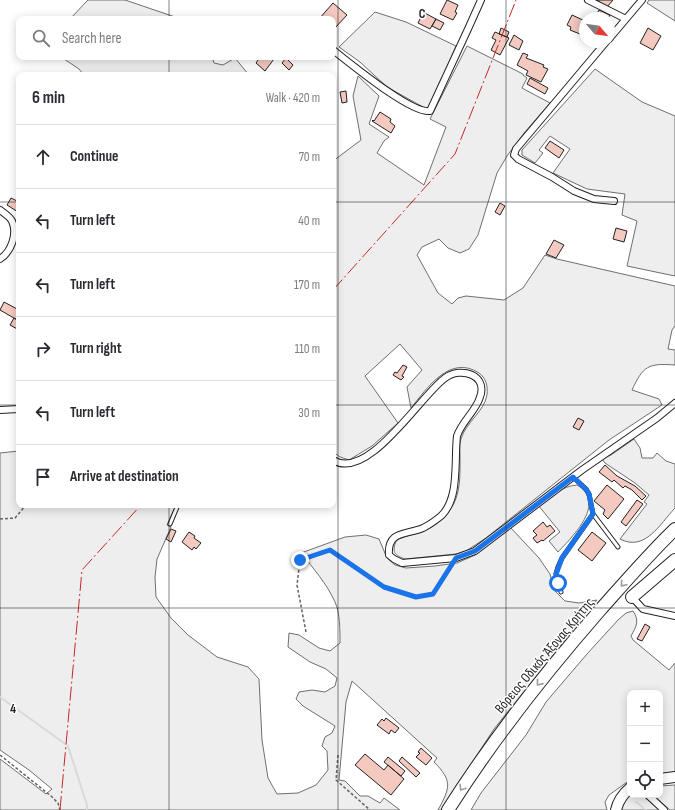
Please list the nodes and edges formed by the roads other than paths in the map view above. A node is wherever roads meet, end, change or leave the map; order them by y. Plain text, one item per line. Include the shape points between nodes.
1 (481, 0) edge
2 (588, 0) edge
3 (642, 0) edge
4 (626, 19) junction
5 (615, 32) edge
6 (601, 48) edge
7 (336, 52) edge
8 (614, 200) dead end
9 (0, 210) edge
10 (0, 259) edge
11 (675, 403) edge
12 (16, 408) edge
13 (0, 410) edge
14 (336, 462) edge
15 (573, 477) junction
16 (177, 508) edge
17 (593, 514) junction
18 (675, 519) edge
19 (170, 524) dead end
20 (675, 529) edge
21 (618, 547) dead end
22 (649, 555) junction
23 (675, 560) edge
24 (561, 592) dead end
25 (632, 597) joint
26 (675, 616) edge
27 (675, 777) edge
28 (663, 779) edge
29 (627, 791) edge
30 (651, 798) edge
31 (448, 810) edge
32 (616, 810) edge
33 (664, 810) edge

1 - 7 street via 430,111 424,111 398,99
2 - 4 street
3 - 4 street
4 - 5 street
6 - 8 street via 516,149 514,155 574,191 594,198
9 - 10 street via 11,220 14,228 14,238
11 - 15 street
12 - 13 street
14 - 15 street via 348,464 377,450 443,379 456,372 463,372 478,380 482,389 481,397 457,436 452,499 441,516 423,528 400,534 392,540 388,547 389,554 394,559 402,563 456,558 475,551
15 - 17 lane via 589,494
16 - 19 lane
17 - 21 lane
17 - 24 lane via 558,567 556,574
18 - 22 highway via 659,536
20 - 22 highway, Βόρειος Οδικός Άξονας Κρήτης
22 -> 31 highway, Βόρειος Οδικός Άξονας Κρήτης via 524,701 490,746
23 - 25 highway
25 - 26 street via 643,609
27 - 28 main road
29 - 32 main road
30 - 33 street

